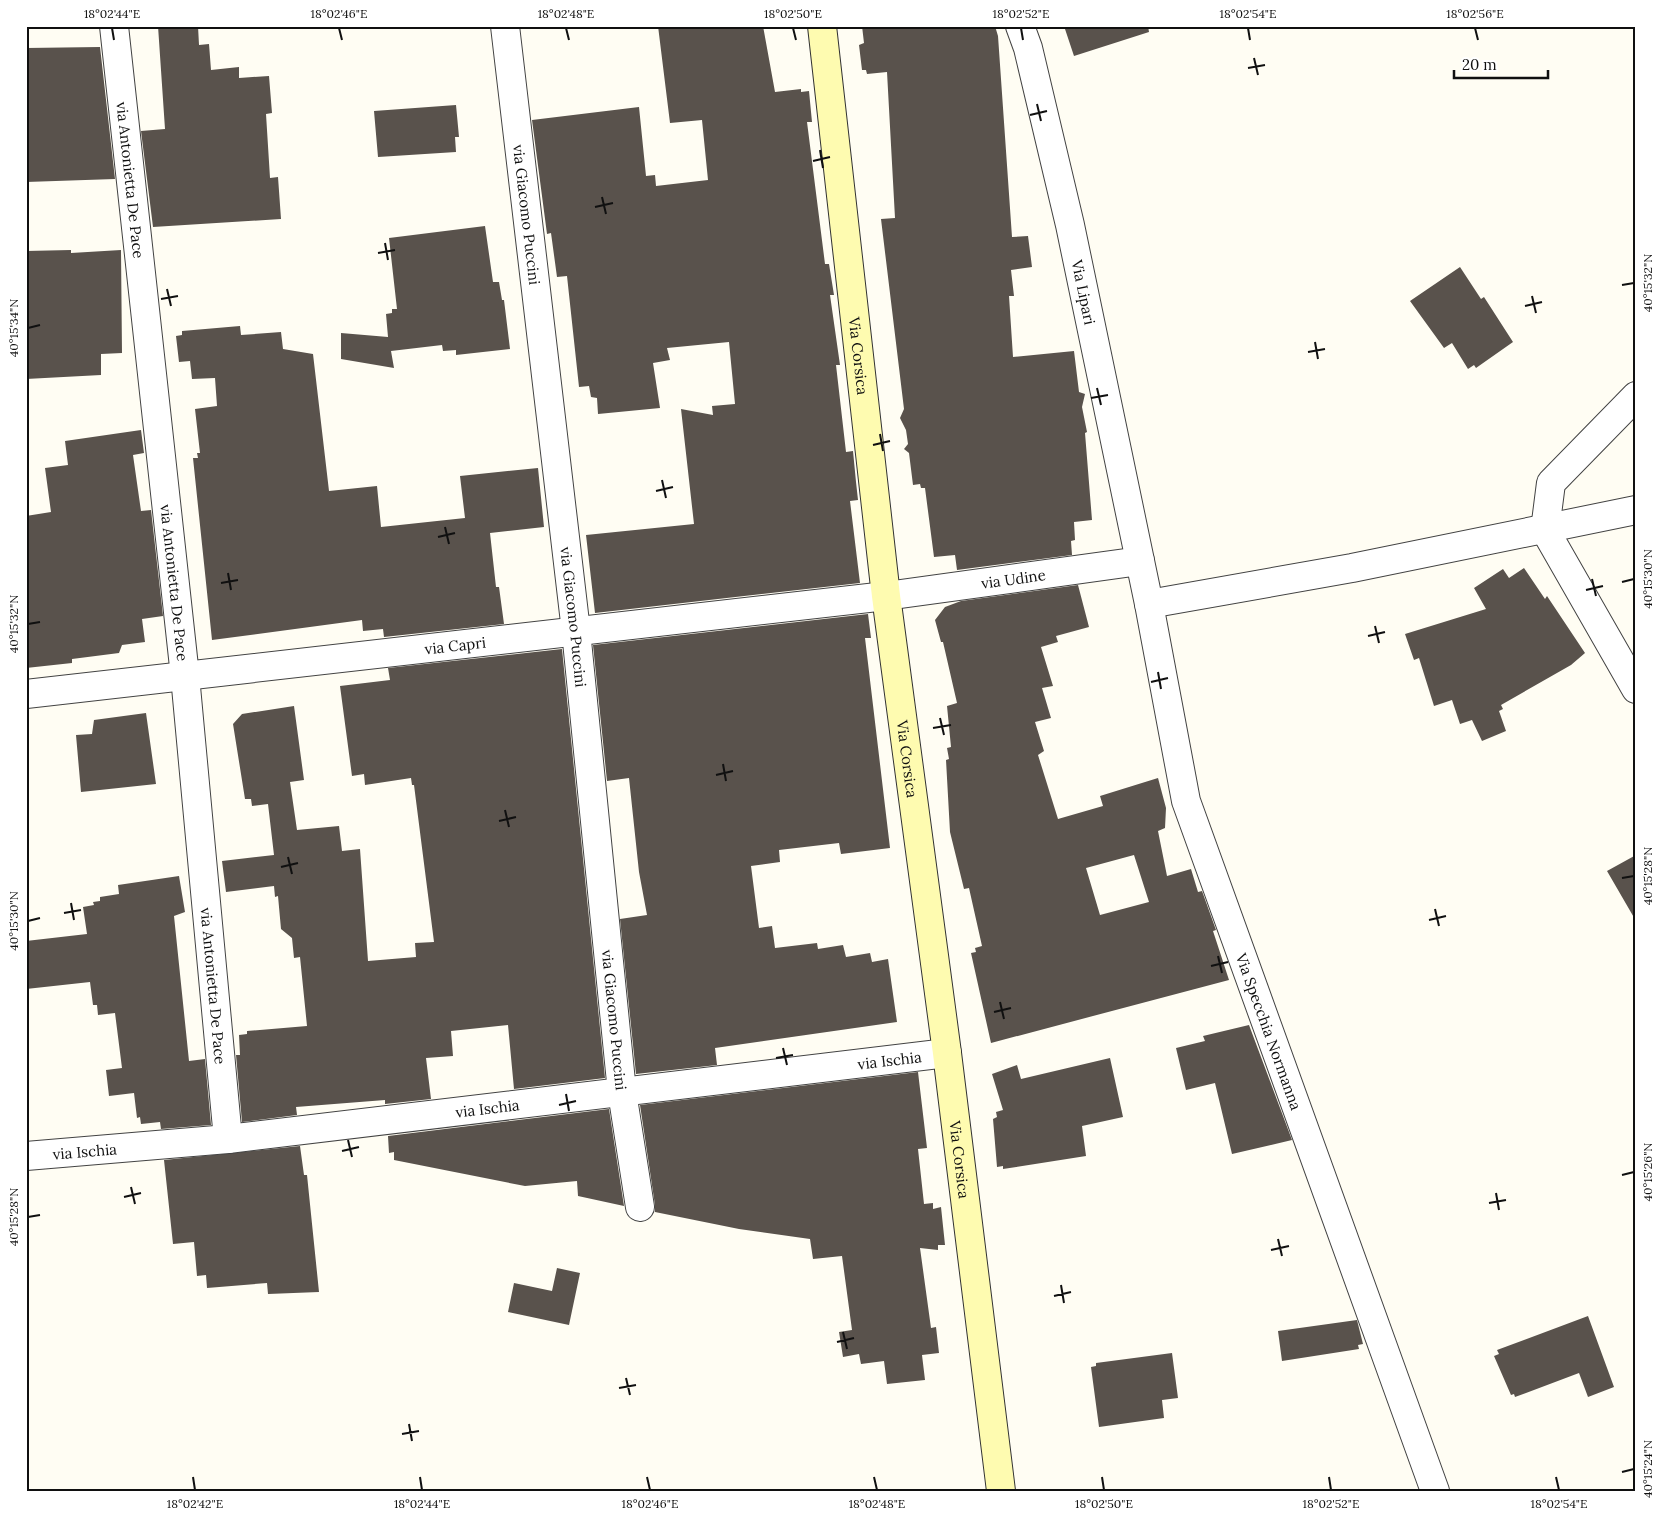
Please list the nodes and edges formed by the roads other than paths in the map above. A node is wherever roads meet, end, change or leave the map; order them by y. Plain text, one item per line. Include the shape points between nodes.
1 (114, 26) edge
2 (505, 26) edge
3 (822, 26) edge
4 (1020, 26) edge
5 (1636, 396) edge
6 (1636, 510) edge
7 (1545, 530) junction
8 (1140, 561) junction
9 (886, 596) junction
10 (1149, 604) junction
11 (576, 631) junction
12 (185, 676) junction
13 (1636, 689) edge
14 (26, 694) edge
15 (947, 1053) junction
16 (622, 1092) junction
17 (228, 1139) junction
18 (26, 1156) edge
19 (640, 1207) dead end
20 (1001, 1491) edge
21 (1435, 1491) edge

1 - 12 street, via Antonietta De Pace
2 - 11 street, via Giacomo Puccini
3 - 9 main road, Via Corsica
4 - 8 street, Via Lipari via 1070,226
5 - 7 street via 1551,484
6 - 7 street
7 - 10 street
7 - 13 street
8 - 9 street, via Udine
8 - 10 street, Via Specchia Normanna
9 - 11 street, via Capri
9 - 15 main road, Via Corsica
10 - 21 street, Via Specchia Normanna via 1186,801
11 - 12 street, via Capri
11 - 16 street, via Giacomo Puccini
12 - 14 street, via Capri
12 - 17 street, via Antonietta De Pace
15 - 16 street, via Ischia
15 - 20 main road, Via Corsica
16 - 17 street, via Ischia
16 - 19 street, via Giacomo Puccini
17 - 18 street, via Ischia

